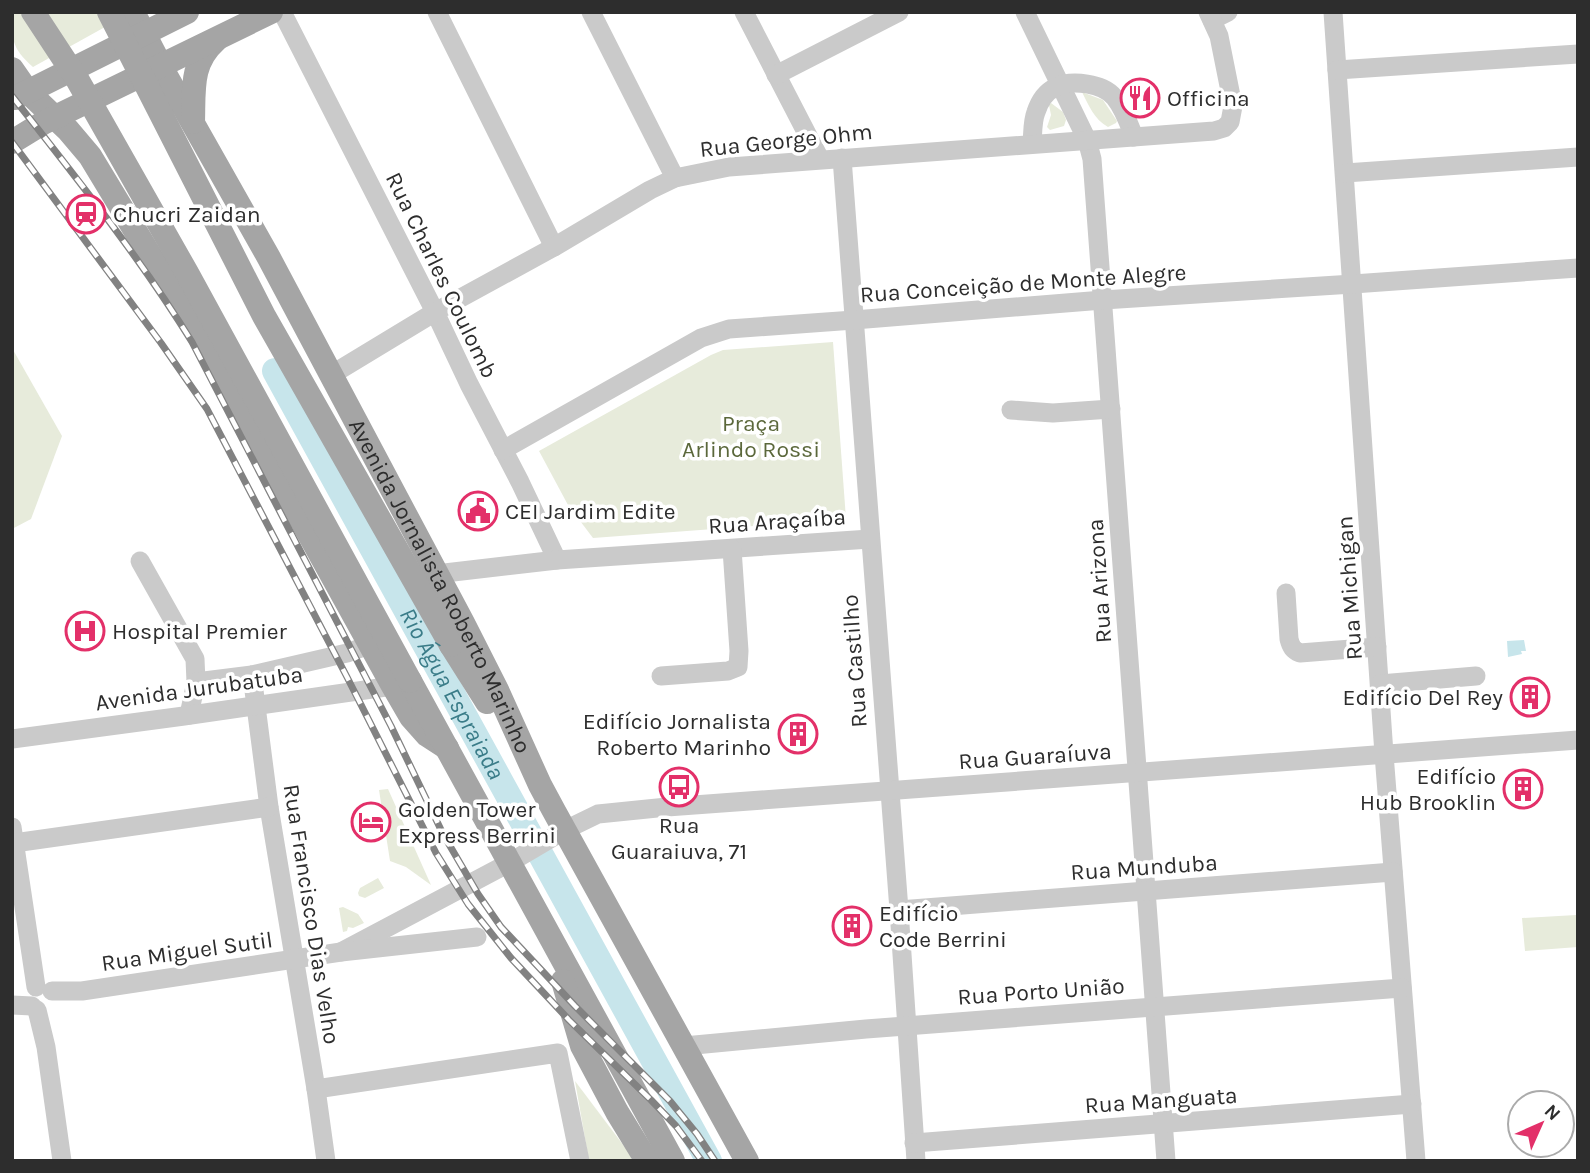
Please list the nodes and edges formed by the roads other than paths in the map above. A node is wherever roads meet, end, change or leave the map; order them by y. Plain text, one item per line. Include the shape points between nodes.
1 (33, 12) edge
2 (109, 12) edge
3 (187, 12) edge
4 (271, 12) edge
5 (282, 12) edge
6 (437, 12) edge
7 (591, 12) edge
8 (744, 12) edge
9 (899, 12) edge
10 (1024, 12) edge
11 (1333, 12) edge
12 (1216, 15) edge
13 (139, 23) edge
14 (224, 34) junction
15 (1578, 54) edge
16 (161, 65) junction
17 (12, 69) edge
18 (1337, 70) junction
19 (776, 75) junction
20 (1060, 84) junction
21 (20, 96) edge
22 (55, 117) junction
23 (193, 123) junction
24 (1134, 137) junction
25 (14, 139) edge
26 (1087, 140) junction
27 (1032, 144) junction
28 (90, 156) junction
29 (1578, 157) edge
30 (842, 158) junction
31 (820, 159) junction
32 (1345, 173) junction
33 (675, 178) junction
34 (554, 247) junction
35 (1578, 268) edge
36 (1353, 284) junction
37 (1103, 300) junction
38 (435, 312) junction
39 (854, 320) junction
40 (331, 375) junction
41 (1111, 409) junction
42 (1011, 410) dead end
43 (503, 450) junction
44 (870, 539) junction
45 (732, 549) junction
46 (557, 560) junction
47 (139, 561) dead end
48 (436, 574) junction
49 (1286, 593) dead end
50 (369, 645) junction
51 (1377, 647) junction
52 (252, 675) junction
53 (661, 676) dead end
54 (1476, 676) dead end
55 (196, 682) junction
56 (402, 684) junction
57 (1380, 684) junction
58 (256, 705) junction
59 (189, 715) junction
60 (12, 739) edge
61 (1578, 740) edge
62 (1384, 754) junction
63 (1138, 773) junction
64 (540, 785) junction
65 (888, 790) junction
66 (270, 807) junction
67 (13, 835) edge
68 (558, 835) junction
69 (517, 859) junction
70 (1393, 872) junction
71 (1146, 891) junction
72 (898, 910) junction
73 (477, 937) dead end
74 (552, 940) junction
75 (341, 952) junction
76 (293, 960) junction
77 (1402, 988) junction
78 (36, 999) edge
79 (1155, 1007) junction
80 (905, 1026) junction
81 (684, 1046) junction
82 (316, 1088) junction
83 (1412, 1104) junction
84 (1164, 1124) junction
85 (915, 1152) edge
86 (62, 1161) edge
87 (326, 1161) edge
88 (580, 1161) edge
89 (647, 1161) edge
90 (673, 1161) edge
91 (747, 1161) edge
92 (1166, 1161) edge
93 (1416, 1161) edge

1 - 56 main road, bridge via 77,79 187,273
2 - 64 main road, bridge via 264,316 451,645
3 - 13 main road via 176,19
4 - 14 main road
5 - 38 street, Rua Charles Coulomb
6 - 34 street
7 - 33 street
8 - 19 street
9 - 19 street
10 - 20 street, Rua Arizona
11 - 18 street, Rua Michigan
12 - 24 street, Rua George Ohm via 1233,106 1230,122 1214,131
13 - 16 main road, Avenida Jornalista Roberto Marinho
13 - 21 main road via 95,59
14 - 16 main road
14 - 23 main road via 198,62
15 - 18 street
16 - 22 main road
16 - 23 main road, Avenida Jornalista Roberto Marinho
17 - 21 main road
18 - 32 street, Rua Michigan
19 - 31 street
20 - 24 street via 1077,82 1104,88 1121,107
20 - 26 street, Rua Arizona
20 - 27 street via 1036,109
21 - 22 main road
22 - 25 main road
22 - 28 main road
23 - 40 main road, Avenida Jornalista Roberto Marinho
24 - 26 street, Rua George Ohm
25 - 28 main road via 58,137
26 - 27 street, Rua George Ohm
26 - 37 street, Rua Arizona
27 - 30 street, Rua George Ohm
28 - 50 main road via 205,346
29 - 32 street
30 - 31 street, Rua George Ohm
30 - 39 street, Rua Castilho
31 - 33 street, Rua George Ohm via 729,167
32 - 36 street, Rua Michigan
33 - 34 street, Rua George Ohm
34 - 38 street, Rua George Ohm
35 - 36 street, Rua Conceição de Monte Alegre
36 - 37 street, Rua Conceição de Monte Alegre
36 - 51 street, Rua Michigan
37 - 39 street, Rua Conceição de Monte Alegre
37 - 41 street, Rua Arizona
38 - 40 street, Rua George Ohm
38 - 43 street, Rua Charles Coulomb
39 - 43 street, Rua Conceição de Monte Alegre via 718,331
39 - 44 street, Rua Castilho
40 - 48 main road, Avenida Jornalista Roberto Marinho
41 - 42 street
41 - 63 street, Rua Arizona
43 - 46 street, Rua Charles Coulomb
44 - 45 street, Rua Araçaíba
44 - 65 street, Rua Castilho
45 - 46 street, Rua Araçaíba
45 - 53 street via 737,667
46 - 48 street, Rua Araçaíba
47 - 55 street via 195,659
48 - 64 main road, Avenida Jornalista Roberto Marinho
49 - 51 street via 1294,650
50 - 52 street, Avenida Jurubatuba
50 - 56 main road
51 - 57 street, Rua Michigan
52 - 55 street, Avenida Jurubatuba
52 - 58 street, Rua Francisco Dias Velho
54 - 57 street
55 - 59 street
56 - 58 street, Avenida Jurubatuba
56 - 69 main road
57 - 62 street, Rua Michigan
58 - 59 street, Avenida Jurubatuba
58 - 66 street, Rua Francisco Dias Velho
59 - 60 street, Avenida Jurubatuba
61 - 62 street, Rua Guaraíuva
62 - 63 street, Rua Guaraíuva
62 - 70 street, Rua Michigan
63 - 65 street, Rua Guaraíuva
63 - 71 street, Rua Arizona
64 - 68 main road, Avenida Jornalista Roberto Marinho
65 - 68 street, Rua Guaraíuva via 598,814
65 - 72 street, Rua Castilho
66 - 67 street
66 - 76 street, Rua Francisco Dias Velho
67 - 78 street
68 - 69 street, Rua Guaraíuva
68 - 81 main road, Avenida Jornalista Roberto Marinho
69 - 74 main road
69 - 75 street, Rua Miguel Sutil
70 - 71 street, Rua Munduba
70 - 77 street, Rua Michigan
71 - 72 street, Rua Munduba
71 - 79 street, Rua Arizona
72 - 80 street, Rua Castilho
73 - 75 street, Rua Miguel Sutil
74 - 89 main road via 582,1046
74 - 90 main road
75 - 76 street, Rua Miguel Sutil
76 - 78 street, Rua Miguel Sutil
76 - 82 street, Rua Francisco Dias Velho
77 - 79 street, Rua Porto União
77 - 83 street, Rua Michigan
78 - 86 street
79 - 80 street, Rua Porto União
79 - 84 street, Rua Arizona
80 - 81 street, Rua Porto União
80 - 85 street, Rua Castilho
81 - 91 main road, Avenida Jornalista Roberto Marinho
82 - 87 street, Rua Francisco Dias Velho
82 - 88 street via 558,1053
83 - 84 street, Rua Manguata
83 - 93 street, Rua Michigan
84 - 85 street, Rua Manguata
84 - 92 street, Rua Arizona

